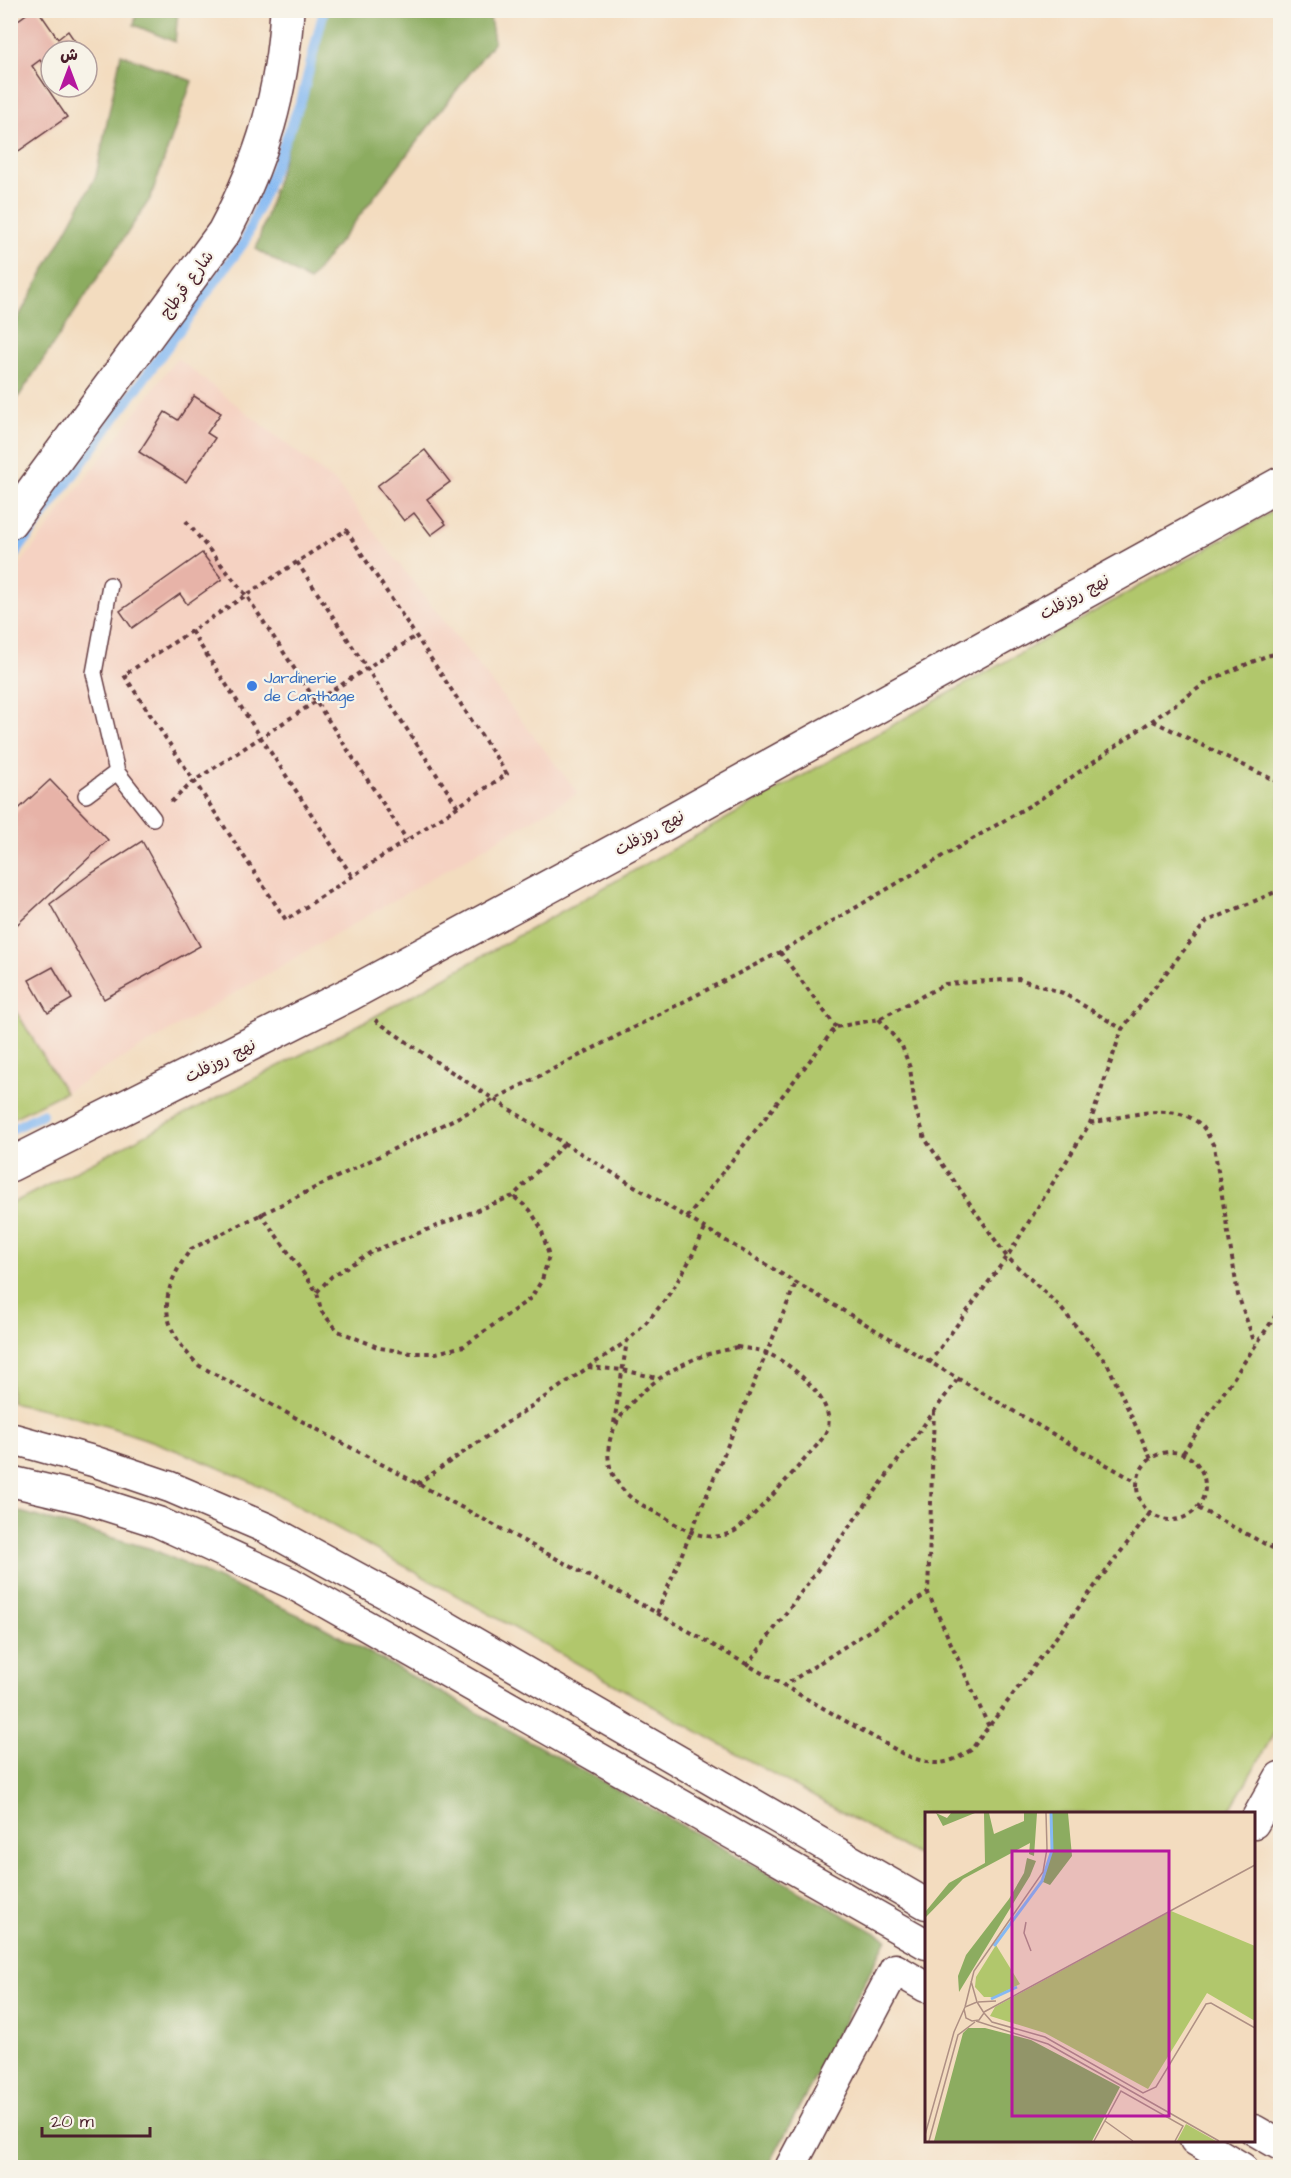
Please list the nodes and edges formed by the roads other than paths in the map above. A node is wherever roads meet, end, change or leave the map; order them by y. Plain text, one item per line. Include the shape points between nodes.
1 (287, 10) edge
2 (1281, 484) edge
3 (10, 522) edge
4 (110, 585) dead end
5 (117, 772) junction
6 (86, 795) dead end
7 (153, 818) dead end
8 (10, 1165) edge
9 (10, 1438) edge
10 (10, 1481) edge
11 (1281, 1777) edge
12 (1255, 1822) edge
13 (925, 1903) edge
14 (923, 1934) edge
15 (896, 1969) junction
16 (925, 1986) edge
17 (1255, 2131) edge
18 (1198, 2142) edge
19 (1281, 2145) edge
20 (790, 2168) edge
21 (1242, 2168) edge

1 - 3 street, شارع قرطاج via 285,42 266,141 242,199 224,232
2 - 8 street, نهج روزفلت via 350,994
4 - 5 lane via 94,673
5 - 6 lane
5 - 7 lane
9 - 13 street via 170,1487 266,1528 449,1628
10 - 14 street via 158,1522 291,1582
11 - 12 street
14 - 15 street
15 - 16 street
15 - 20 street
17 - 19 street
18 - 21 street

